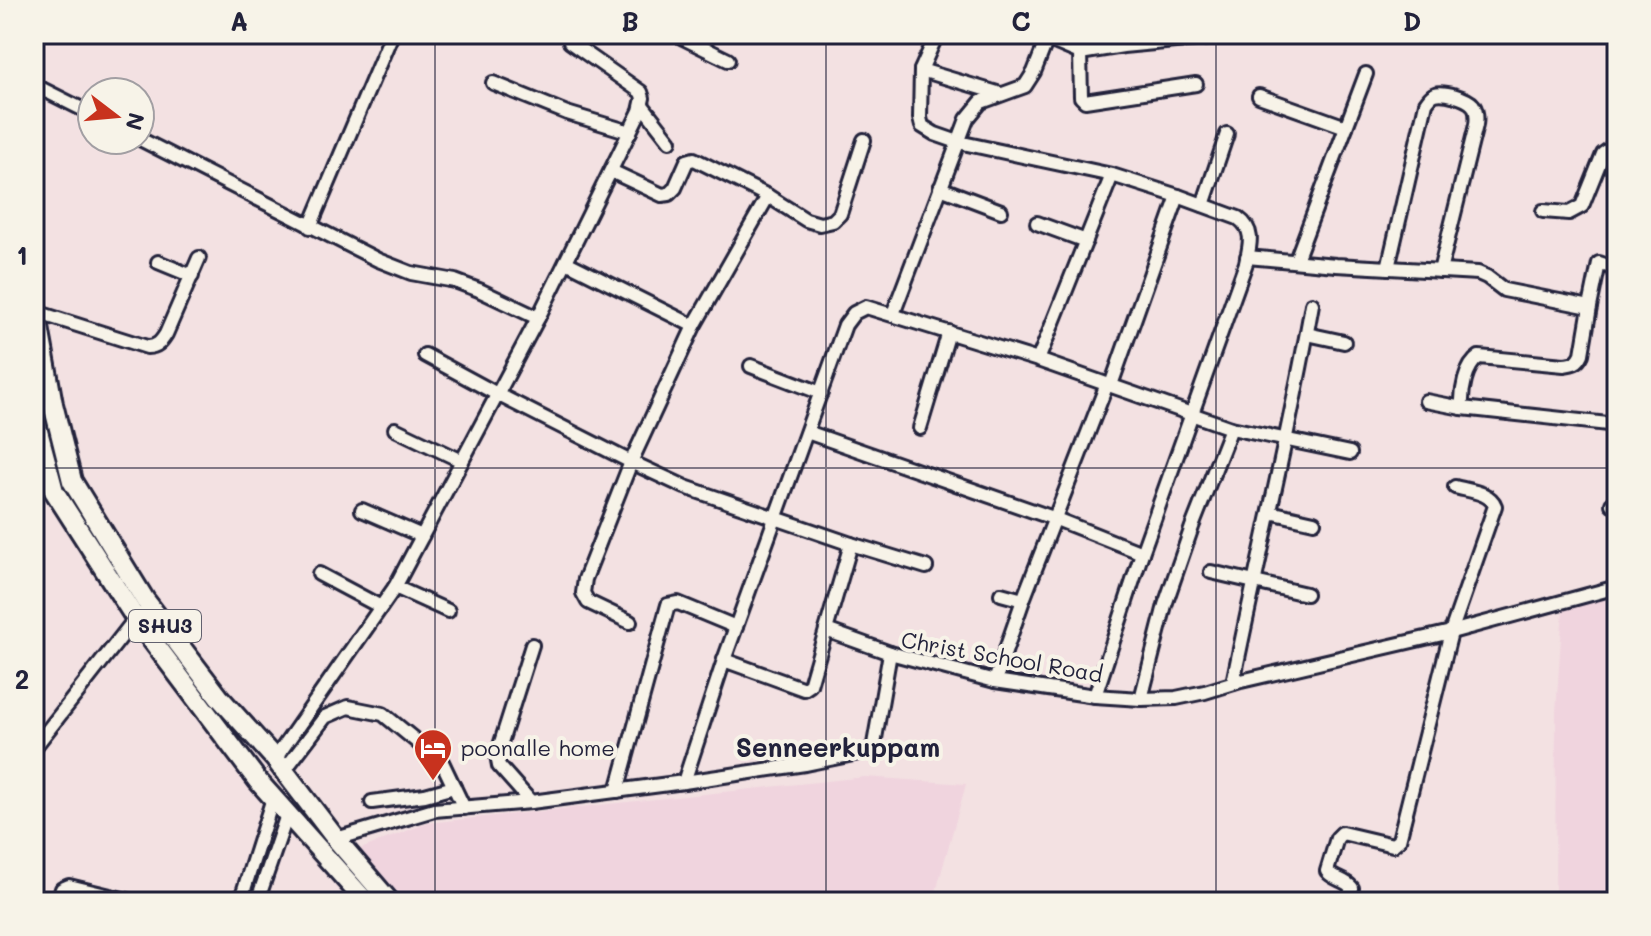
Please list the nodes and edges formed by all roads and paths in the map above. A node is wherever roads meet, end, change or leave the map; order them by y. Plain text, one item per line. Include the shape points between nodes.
1 (392, 34) edge
2 (675, 34) edge
3 (937, 34) edge
4 (1048, 36) edge
5 (1207, 38) dead end
6 (698, 40) edge
7 (1126, 40) edge
8 (570, 42) dead end
9 (1080, 53) junction
10 (728, 60) dead end
11 (921, 70) junction
12 (1366, 74) dead end
13 (493, 83) dead end
14 (1196, 84) dead end
15 (34, 85) edge
16 (1001, 94) junction
17 (1259, 96) dead end
18 (642, 105) junction
19 (76, 106) edge
20 (1346, 127) junction
21 (630, 132) junction
22 (1227, 134) dead end
23 (864, 140) dead end
24 (670, 141) dead end
25 (958, 142) junction
26 (1617, 144) edge
27 (156, 147) edge
28 (611, 171) junction
29 (1112, 175) junction
30 (940, 188) junction
31 (768, 196) junction
32 (1178, 196) junction
33 (1203, 205) junction
34 (1001, 211) dead end
35 (1543, 211) dead end
36 (1037, 223) dead end
37 (310, 227) junction
38 (1086, 241) junction
39 (1247, 257) junction
40 (199, 258) dead end
41 (1296, 260) junction
42 (158, 262) dead end
43 (566, 262) junction
44 (1388, 268) junction
45 (1617, 269) edge
46 (1440, 271) junction
47 (192, 276) junction
48 (1312, 304) dead end
49 (35, 306) edge
50 (1590, 307) junction
51 (893, 314) junction
52 (538, 318) junction
53 (694, 326) junction
54 (949, 332) junction
55 (1307, 334) junction
56 (1344, 342) dead end
57 (425, 355) dead end
58 (1038, 360) junction
59 (751, 366) dead end
60 (1109, 385) junction
61 (821, 393) junction
62 (497, 394) junction
63 (1426, 401) dead end
64 (1462, 408) junction
65 (1193, 415) junction
66 (34, 416) edge
67 (1617, 425) edge
68 (920, 428) dead end
69 (1231, 428) junction
70 (395, 429) dead end
71 (807, 432) junction
72 (1286, 440) junction
73 (1350, 453) dead end
74 (462, 461) junction
75 (631, 462) junction
76 (1455, 487) dead end
77 (362, 510) dead end
78 (1270, 512) junction
79 (776, 517) junction
80 (1056, 519) junction
81 (1314, 522) dead end
82 (422, 536) junction
83 (851, 544) junction
84 (1142, 553) junction
85 (926, 567) dead end
86 (1211, 572) dead end
87 (319, 574) dead end
88 (1253, 582) junction
89 (395, 587) junction
90 (1617, 587) edge
91 (1001, 594) dead end
92 (1306, 594) dead end
93 (145, 600) junction
94 (1023, 600) junction
95 (381, 607) junction
96 (448, 611) dead end
97 (136, 619) junction
98 (630, 622) dead end
99 (736, 627) junction
100 (826, 630) junction
101 (1451, 632) junction
102 (532, 645) dead end
103 (890, 653) junction
104 (724, 660) junction
105 (995, 681) junction
106 (1233, 683) junction
107 (1095, 696) junction
108 (1141, 699) junction
109 (34, 748) edge
110 (280, 765) junction
111 (684, 782) junction
112 (454, 787) junction
113 (617, 791) junction
114 (273, 798) junction
115 (372, 802) dead end
116 (531, 802) junction
117 (464, 808) junction
118 (287, 815) junction
119 (336, 839) junction
120 (58, 902) edge
121 (135, 902) edge
122 (240, 902) edge
123 (257, 902) edge
124 (366, 902) edge
125 (390, 902) edge
126 (1348, 902) edge

1 - 37 street
2 - 6 street
3 - 11 street
4 - 9 street
4 - 16 street via 1025,86
5 - 7 street
6 - 10 street
7 - 9 street
8 - 18 street via 641,92
9 - 14 street via 1085,101
11 - 16 street
11 - 25 street via 922,126
12 - 20 street
13 - 21 street
15 - 19 street
16 - 25 street via 973,110
17 - 20 street
18 - 21 street
18 - 24 street
20 - 41 street
21 - 28 street
22 - 33 street
23 - 31 street via 844,205 833,221 806,220
25 - 29 street
25 - 30 street
26 - 35 street via 1603,154 1582,206 1569,213
27 - 37 street
28 - 31 street via 669,194 687,161 694,159
28 - 43 street
29 - 32 street
29 - 38 street
30 - 34 street
30 - 51 street
31 - 53 street
32 - 33 street
32 - 60 street
33 - 39 street via 1246,223 1251,243
36 - 38 street
37 - 52 street via 378,260 455,281
38 - 58 street
39 - 41 street
39 - 65 street
40 - 47 street
41 - 44 street
42 - 47 street
43 - 52 street
43 - 53 street
44 - 46 street
44 - 46 street via 1426,103 1441,93 1467,100 1477,114
45 - 50 street via 1599,263
46 - 50 street via 1478,273 1504,290
47 - 49 street via 163,340 153,347
48 - 55 street
49 - 93 main road, SHU3 via 72,481
50 - 64 street via 1582,354 1574,364 1479,357 1470,364
51 - 54 street
51 - 61 street via 866,307 854,313
52 - 62 street
53 - 75 street
54 - 58 street
54 - 68 street
55 - 56 street
55 - 72 street
57 - 62 street
58 - 60 street
59 - 61 street
60 - 65 street
60 - 80 street
61 - 71 street
62 - 74 street
62 - 75 street
63 - 64 street
64 - 67 street
65 - 69 street
65 - 84 street
66 - 97 main road, SHU3 via 54,491
69 - 72 street
69 - 108 street via 1165,605
70 - 74 street
71 - 79 street
71 - 80 street
72 - 73 street
72 - 78 street
74 - 82 street
75 - 79 street via 685,487
75 - 98 street via 583,593 588,602
76 - 101 street via 1490,496 1495,506
77 - 82 street
78 - 81 street
78 - 88 street
79 - 83 street
79 - 99 street
80 - 84 street
80 - 94 street
82 - 89 street
83 - 85 street
83 - 100 street
84 - 107 street
86 - 88 street
87 - 95 street
88 - 92 street
88 - 106 street
89 - 95 street
89 - 96 street
90 - 101 street, Christ School Road
91 - 94 street
93 - 97 street
93 - 110 main road, SHU3 via 219,697
94 - 105 street
95 - 110 street
97 - 109 street
97 - 114 main road, SHU3
99 - 104 street
99 - 113 street via 678,603 668,605
100 - 103 street
100 - 104 street via 810,685 804,689
101 - 106 street, Christ School Road
101 - 126 street via 1399,840 1393,845 1342,833 1337,838 1327,871 1352,888
102 - 116 street via 497,755 499,766
103 - 105 street, Christ School Road
103 - 111 street, Christ School Road via 873,750
104 - 111 street
105 - 107 street, Christ School Road
106 - 108 street, Christ School Road via 1176,698
107 - 108 street, Christ School Road
110 - 112 street via 325,717 348,707 383,714 442,762
110 - 119 main road, SHU3
111 - 113 street, Christ School Road
112 - 115 street
112 - 117 street
113 - 116 street, Christ School Road
114 - 118 main road, SHU3
114 - 122 street
116 - 117 street, Christ School Road
117 - 119 street, Christ School Road via 434,810
118 - 123 street
118 - 124 main road, SHU3
119 - 125 main road, SHU3
120 - 121 street via 62,889 69,886

